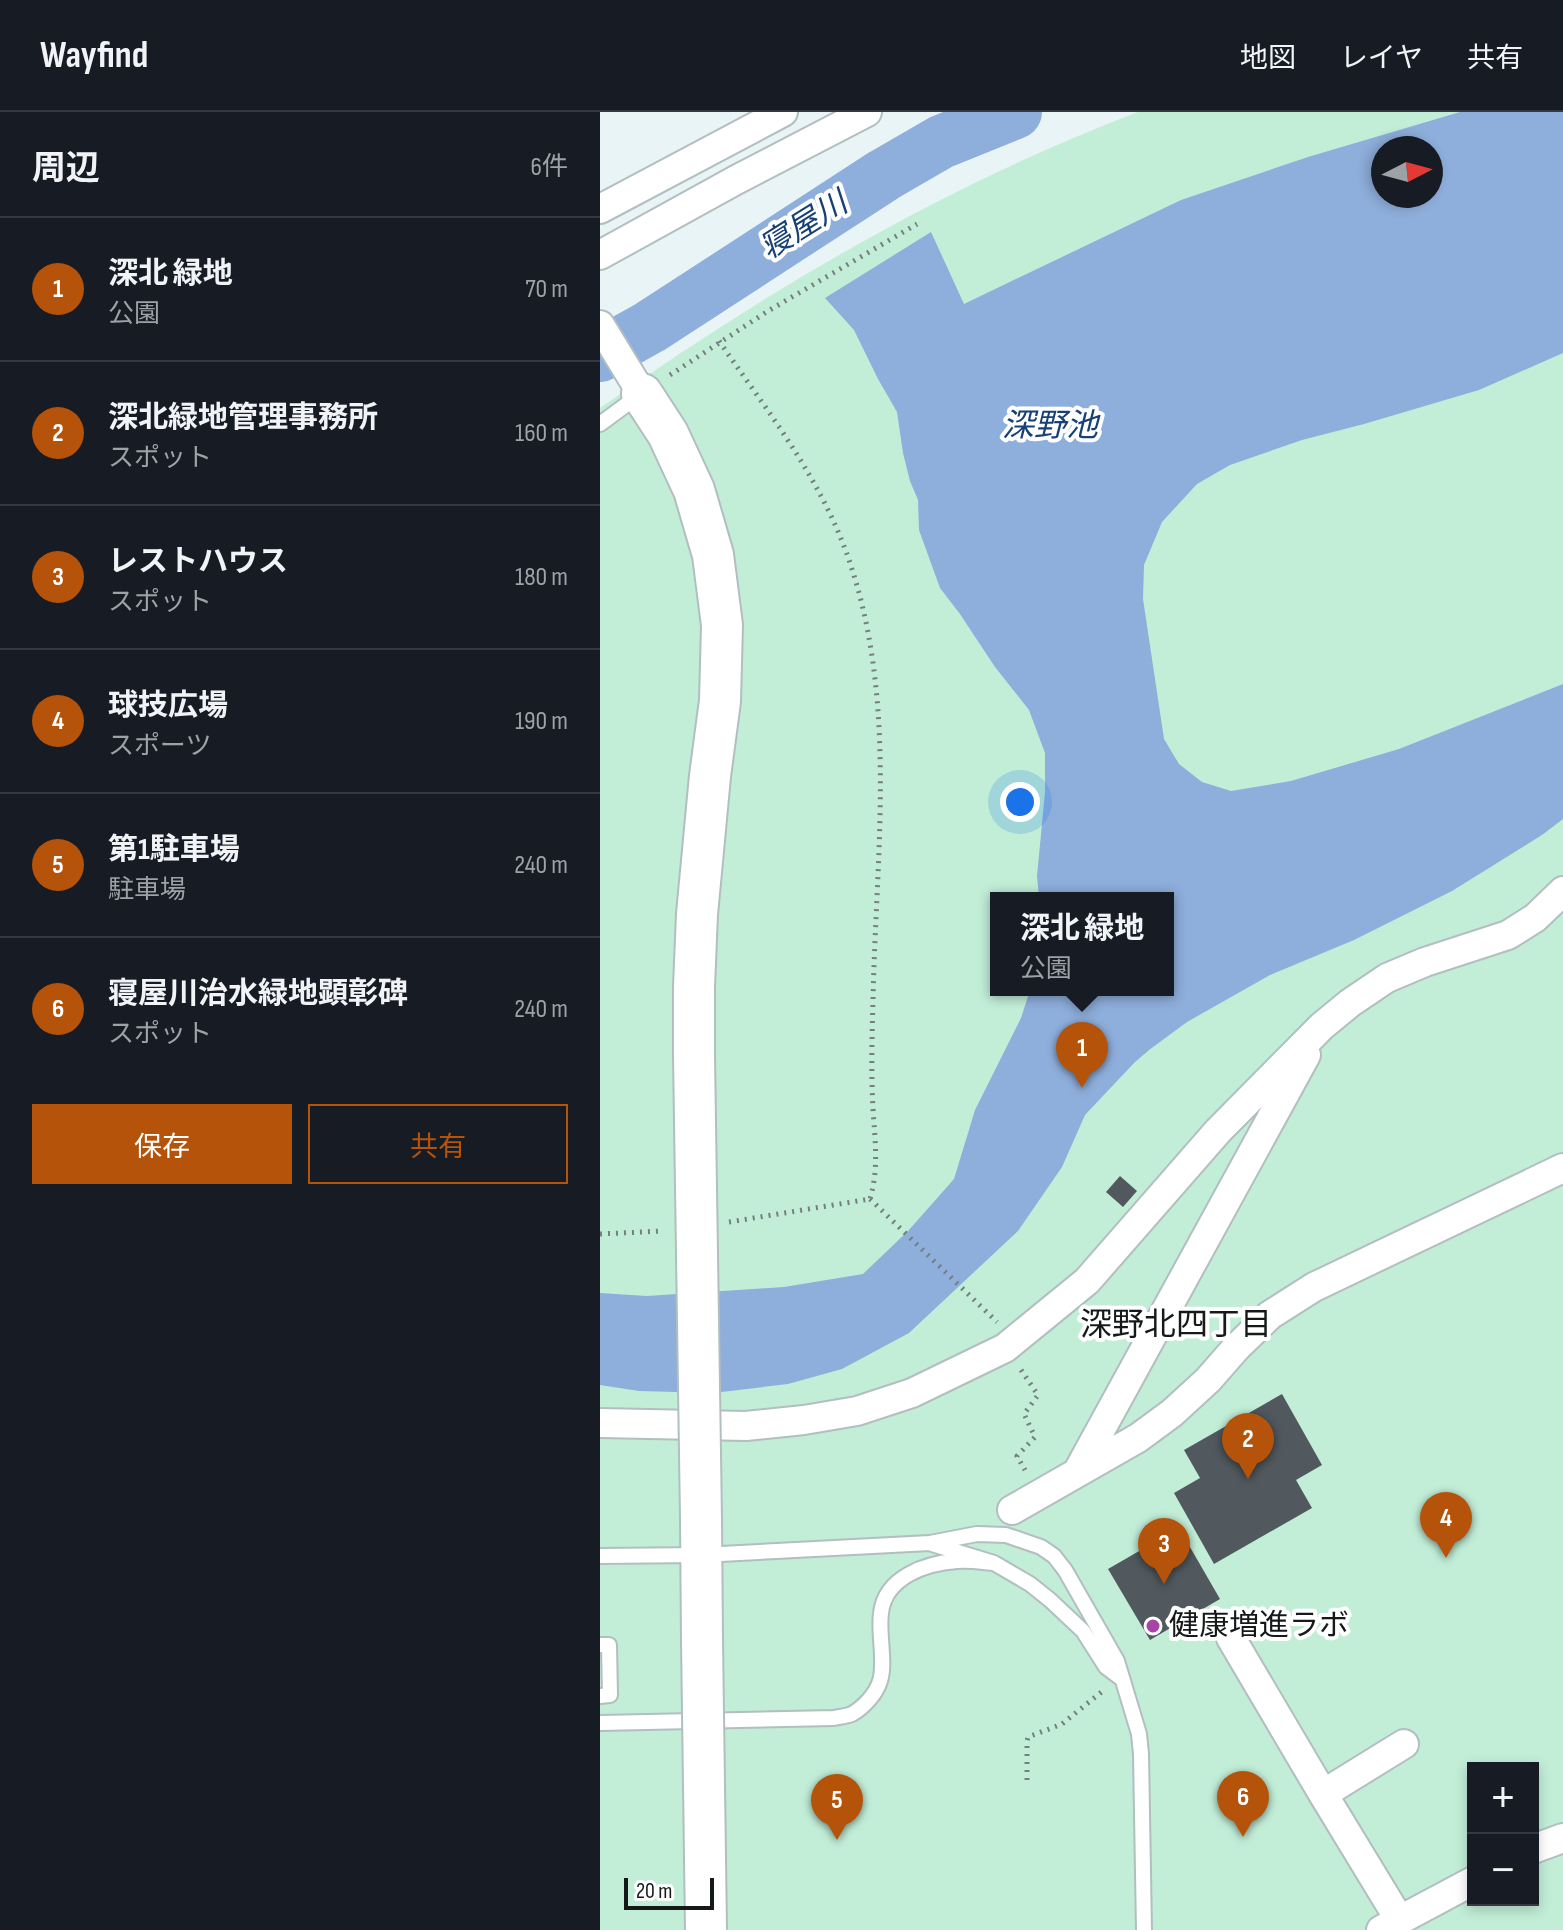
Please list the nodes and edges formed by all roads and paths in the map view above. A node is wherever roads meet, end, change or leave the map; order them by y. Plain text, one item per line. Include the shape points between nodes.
1 (783, 112) edge
2 (867, 112) edge
3 (600, 209) edge
4 (917, 224) dead end
5 (600, 255) edge
6 (600, 325) edge
7 (719, 341) junction
8 (642, 394) junction
9 (600, 424) edge
10 (1563, 891) edge
11 (1322, 1026) junction
12 (1563, 1168) edge
13 (870, 1199) junction
14 (715, 1224) dead end
15 (676, 1229) dead end
16 (600, 1234) edge
17 (976, 1301) dead end
18 (1038, 1395) dead end
19 (600, 1423) edge
20 (1017, 1456) dead end
21 (1077, 1473) junction
22 (1012, 1510) dead end
23 (701, 1537) junction
24 (930, 1543) junction
25 (600, 1556) edge
26 (994, 1563) junction
27 (1231, 1638) dead end
28 (600, 1645) edge
29 (1122, 1679) junction
30 (600, 1696) edge
31 (600, 1723) edge
32 (1404, 1744) dead end
33 (1027, 1780) dead end
34 (1323, 1794) junction
35 (1563, 1838) edge
36 (1539, 1847) edge
37 (1467, 1884) edge
38 (1390, 1925) edge
39 (706, 1930) edge
40 (1144, 1930) edge

1 - 3 street
2 - 5 street
4 - 7 path
6 - 8 street
7 - 8 path
7 - 13 path via 822,498 851,565 867,630 881,800 873,1001 876,1179
8 - 9 lane
8 - 23 street, bridge via 694,490 713,555 721,614 720,701 694,987
10 - 11 street via 1508,935 1387,978
11 - 19 street via 1218,1131 1087,1281 1005,1348 912,1393 857,1411 746,1426
11 - 21 street
12 - 21 street via 1314,1287 1270,1315 1172,1413
13 - 14 path
13 - 17 path
15 - 16 path
18 - 20 path via 1024,1414 1035,1437
21 - 22 street
23 - 24 lane
23 - 25 lane
23 - 39 street, bridge
24 - 26 lane
24 - 29 lane via 977,1534 1006,1535 1054,1556 1117,1661
26 - 29 lane via 1069,1617 1106,1667
26 - 31 lane via 936,1564 895,1584 881,1612 882,1678 875,1694 852,1713 834,1718
27 - 34 street
28 - 30 lane via 609,1645 610,1695
29 - 33 path via 1062,1724 1028,1737
29 - 40 lane via 1135,1714 1141,1754
32 - 34 street
34 - 38 street
35 - 36 street
37 - 38 street

